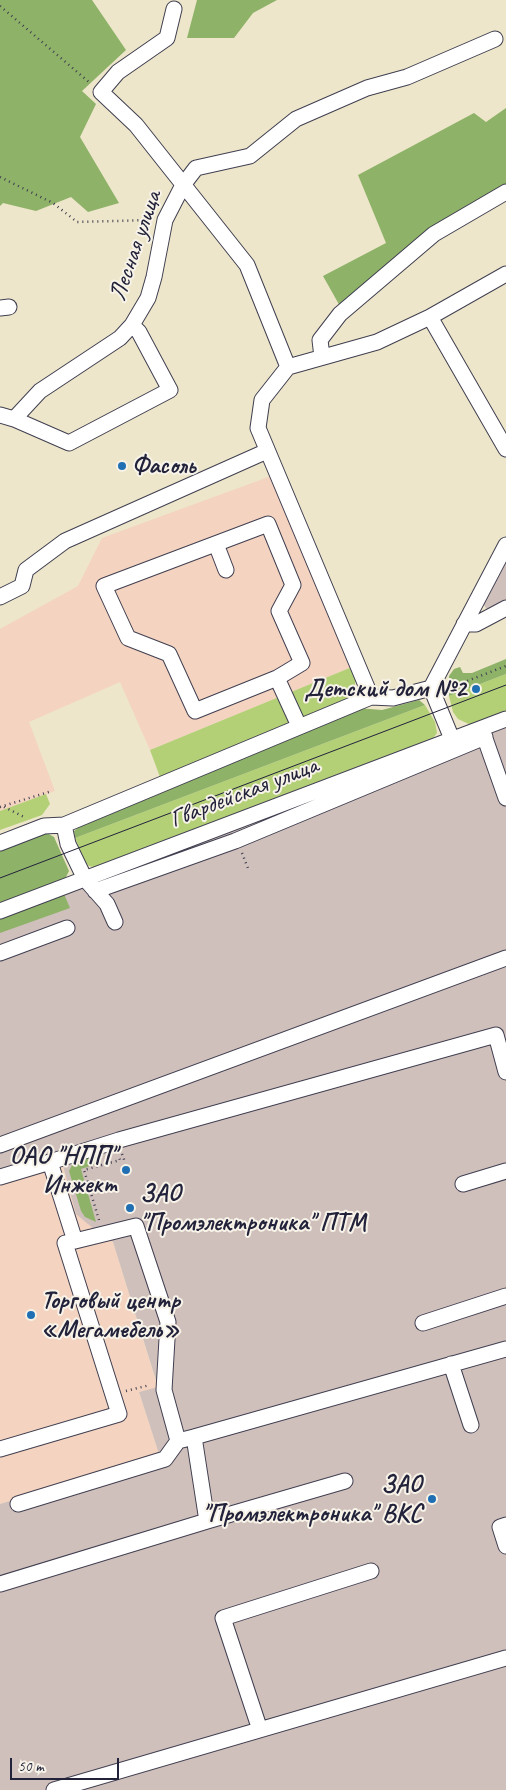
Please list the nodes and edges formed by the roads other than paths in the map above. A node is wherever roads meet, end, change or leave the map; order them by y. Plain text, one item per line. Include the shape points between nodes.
1 (174, 9) dead end
2 (494, 38) dead end
3 (183, 185) junction
4 (506, 192) edge
5 (506, 274) edge
6 (430, 317) junction
7 (132, 325) junction
8 (322, 358) junction
9 (288, 367) junction
10 (7, 417) edge
11 (506, 449) edge
12 (267, 452) junction
13 (216, 544) junction
14 (506, 545) edge
15 (226, 570) dead end
16 (0, 597) edge
17 (506, 608) edge
18 (464, 624) junction
19 (277, 678) junction
20 (434, 683) junction
21 (371, 697) junction
22 (506, 719) edge
23 (299, 726) junction
24 (483, 733) junction
25 (452, 739) junction
26 (500, 760) edge
27 (506, 798) edge
28 (64, 825) junction
29 (0, 842) edge
30 (85, 879) junction
31 (95, 891) junction
32 (0, 911) edge
33 (115, 922) dead end
34 (67, 928) dead end
35 (0, 953) edge
36 (506, 958) edge
37 (501, 1034) edge
38 (506, 1072) edge
39 (0, 1145) edge
40 (50, 1162) junction
41 (506, 1171) edge
42 (0, 1177) edge
43 (463, 1184) dead end
44 (75, 1241) junction
45 (506, 1296) edge
46 (423, 1323) dead end
47 (506, 1349) edge
48 (451, 1364) junction
49 (470, 1425) dead end
50 (194, 1438) junction
51 (178, 1441) junction
52 (0, 1449) edge
53 (345, 1481) dead end
54 (18, 1504) dead end
55 (207, 1521) junction
56 (506, 1525) edge
57 (506, 1546) edge
58 (371, 1571) dead end
59 (0, 1584) edge
60 (506, 1658) edge
61 (260, 1730) junction
62 (54, 1790) edge

1 - 3 street via 167,38 118,72 101,92 136,125
2 - 3 street, Лесная улица via 407,77 367,88 296,119 250,156 196,168
3 - 7 street, Лесная улица via 165,220 150,291
3 - 9 street via 247,265
4 - 8 street via 434,234 340,314 320,340
5 - 6 street
6 - 8 street via 377,342
6 - 11 street
7 - 10 street, Лесная улица via 120,338
7 - 10 street via 139,332 170,390 69,443
8 - 9 street
9 - 12 street via 262,400 258,428
12 - 16 street via 65,541 26,570 22,586
12 - 21 street
13 - 15 street
13 - 19 street via 268,524 293,585 279,611 302,663
13 - 19 street via 104,586 128,638 169,654 195,710
14 - 18 street
17 - 18 street via 476,624
18 - 20 street
19 - 23 street
20 - 21 street via 393,698
20 - 25 street
21 - 23 street
22 - 24 street, Гвардейская улица
23 - 28 street
24 - 25 street, Гвардейская улица
24 - 26 street
24 - 31 street via 235,841
25 - 30 street, Гвардейская улица
26 - 27 street
28 - 29 street via 44,826
28 - 30 street via 68,844
30 - 31 street
30 - 32 street, Гвардейская улица
31 - 33 street via 107,904
34 - 35 street
36 - 39 street
37 - 38 street
37 - 40 street
40 - 42 street
40 - 44 street
41 - 43 street
44 - 51 street via 136,1226 168,1322 164,1390
44 - 52 street via 65,1243 119,1414
45 - 46 street
47 - 48 street
48 - 49 street
48 - 50 street
50 - 51 street
50 - 55 street
51 - 54 street via 165,1459
53 - 55 street
55 - 59 street
56 - 57 street via 500,1527
58 - 61 street via 222,1618
60 - 61 street
61 - 62 street

